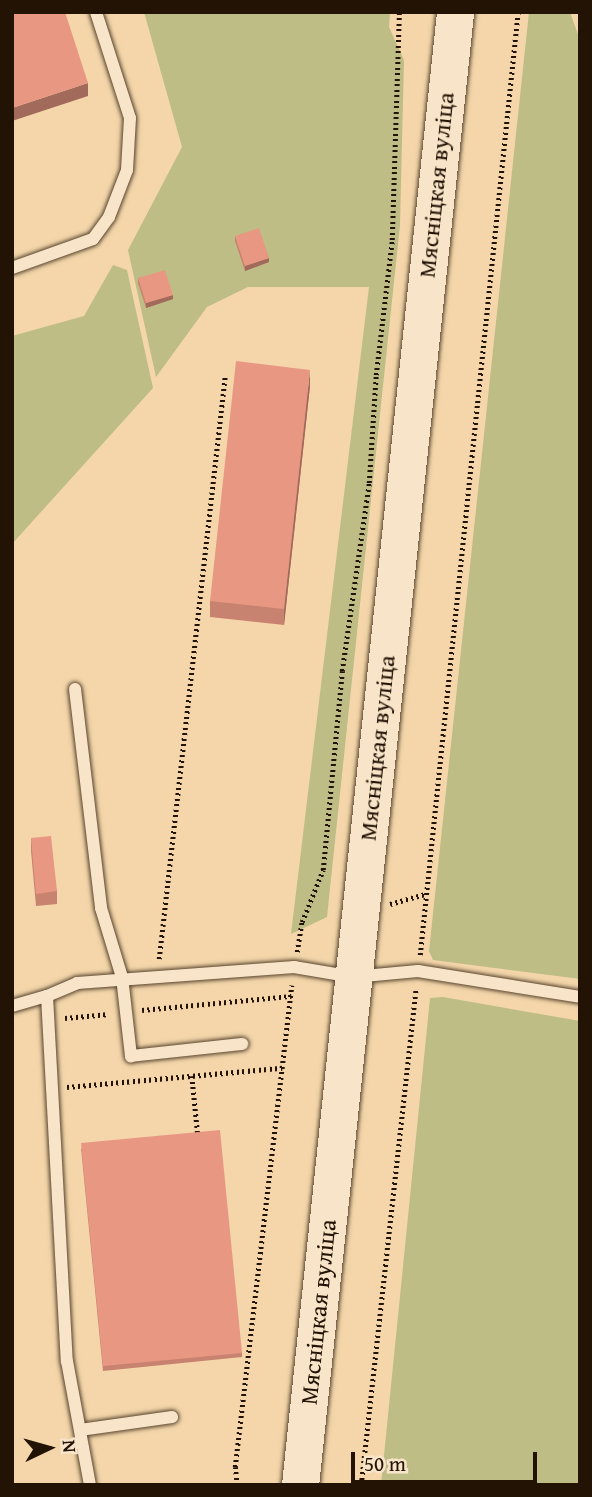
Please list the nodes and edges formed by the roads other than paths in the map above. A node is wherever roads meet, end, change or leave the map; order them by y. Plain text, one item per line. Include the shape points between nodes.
1 (96, 12) edge
2 (455, 12) edge
3 (12, 268) edge
4 (75, 689) dead end
5 (122, 977) junction
6 (353, 977) junction
7 (47, 996) junction
8 (580, 998) edge
9 (12, 1006) edge
10 (243, 1044) dead end
11 (172, 1417) dead end
12 (80, 1430) junction
13 (90, 1485) edge
14 (300, 1485) edge

1 - 3 lane via 130,118 127,170 109,217 93,239
2 - 6 main road, Мясніцкая вуліца
4 - 5 lane via 101,908
5 - 6 lane via 294,967
5 - 7 lane via 77,983
5 - 10 lane via 131,1056
6 - 8 lane via 418,971
6 - 14 main road, Мясніцкая вуліца
7 - 9 lane
7 - 12 lane via 67,1361
11 - 12 lane
12 - 13 lane

